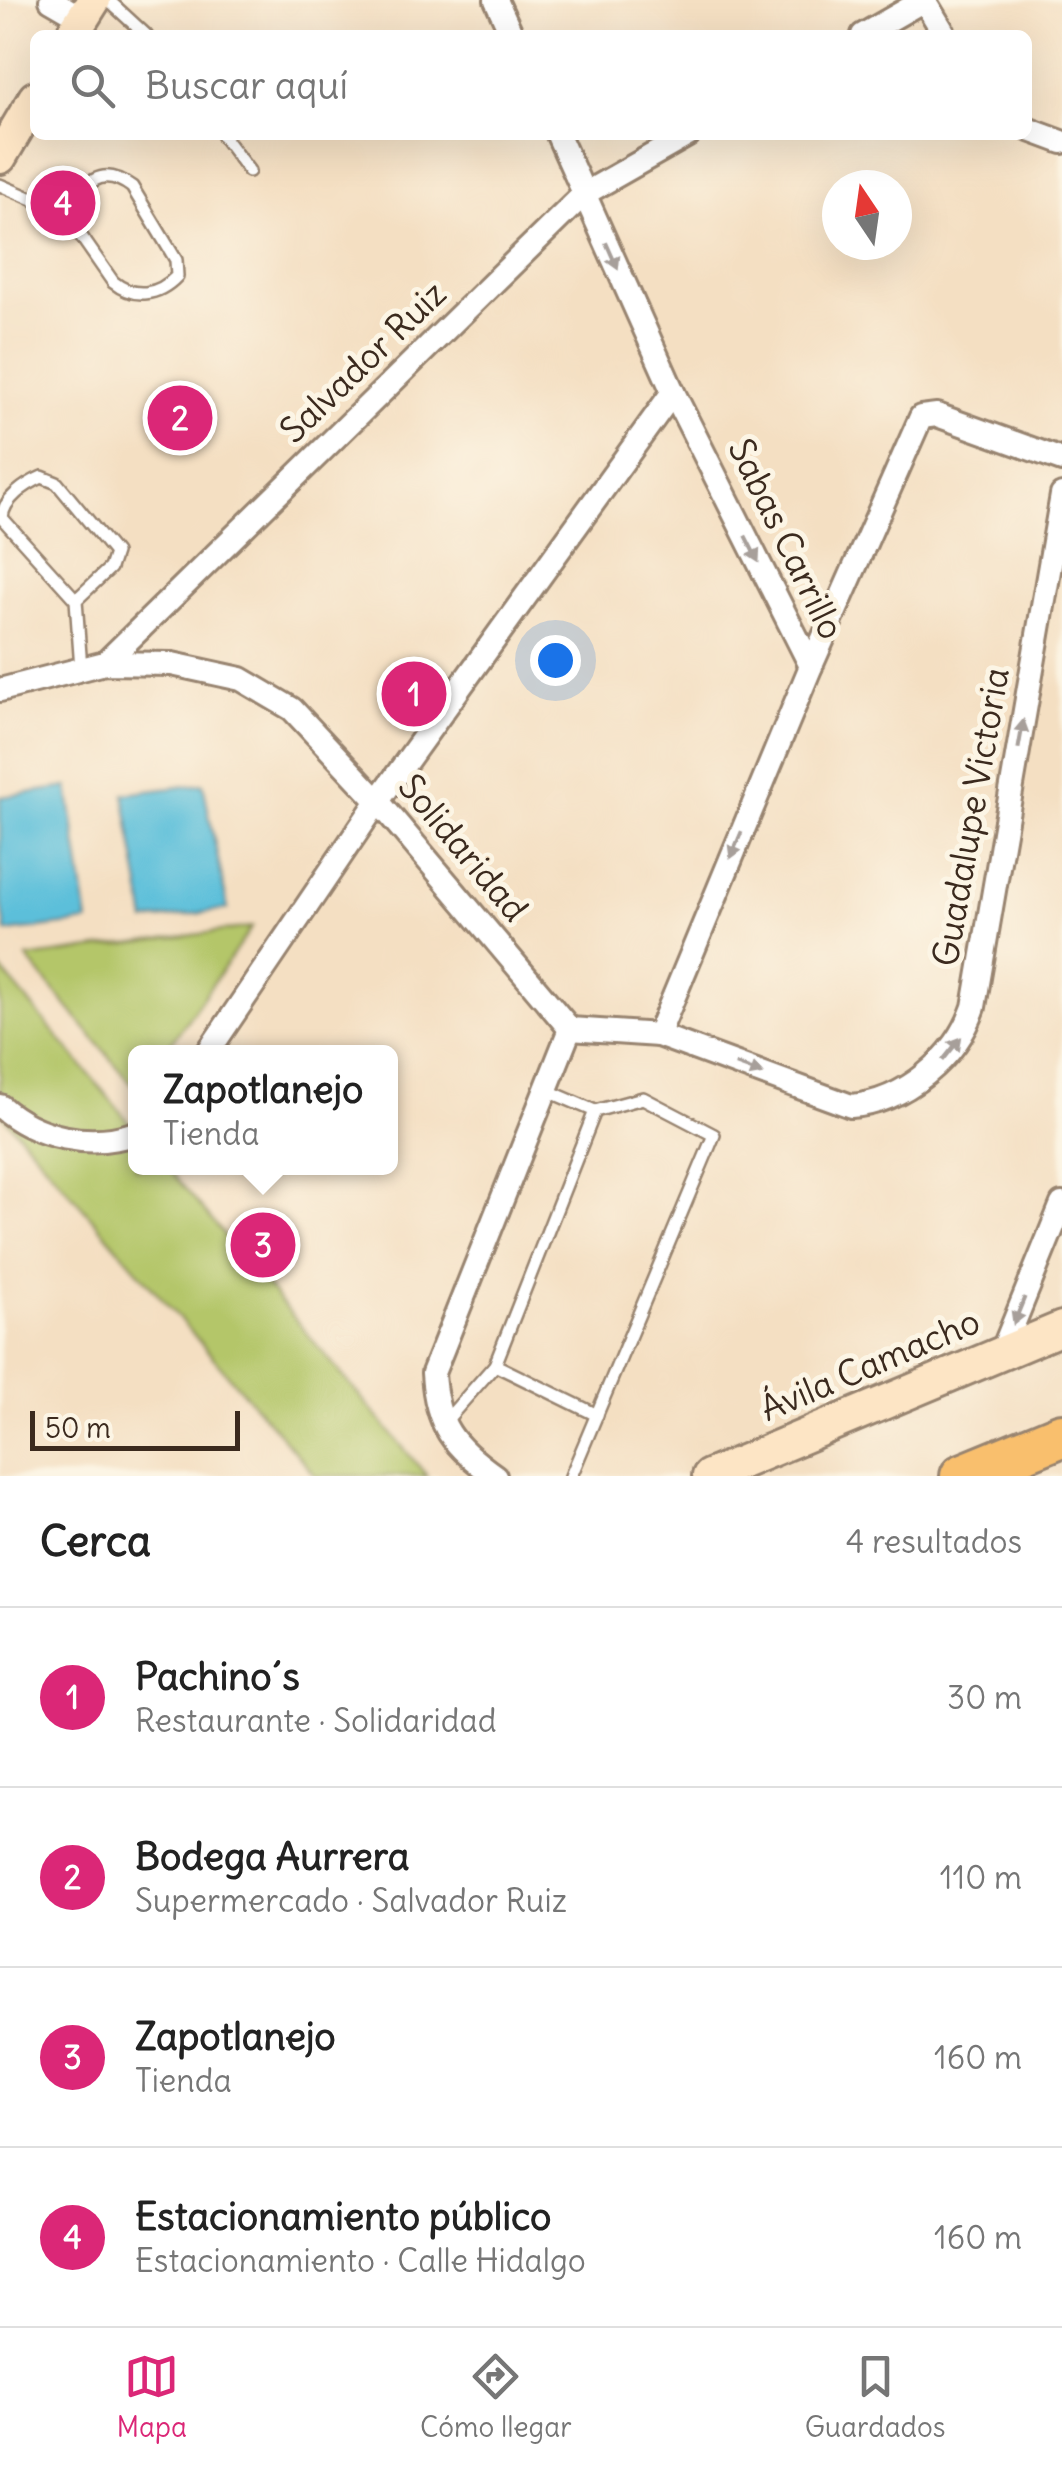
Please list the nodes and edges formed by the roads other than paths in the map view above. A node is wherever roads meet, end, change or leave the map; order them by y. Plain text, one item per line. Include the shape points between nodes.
1 (52, 0) edge
2 (496, 0) edge
3 (924, 0) edge
4 (89, 13) edge
5 (133, 30) edge
6 (510, 30) edge
7 (872, 30) edge
8 (942, 30) edge
9 (30, 107) edge
10 (1033, 132) edge
11 (226, 140) edge
12 (560, 140) edge
13 (679, 140) edge
14 (1062, 142) edge
15 (0, 158) edge
16 (249, 171) dead end
17 (0, 185) edge
18 (584, 194) junction
19 (65, 213) junction
20 (673, 392) junction
21 (1062, 460) edge
22 (1062, 495) edge
23 (76, 600) junction
24 (106, 664) junction
25 (811, 666) junction
26 (81, 669) junction
27 (3, 684) edge
28 (378, 800) junction
29 (570, 1029) junction
30 (658, 1035) junction
31 (213, 1045) edge
32 (546, 1090) junction
33 (0, 1106) edge
34 (595, 1111) junction
35 (128, 1134) edge
36 (1061, 1210) edge
37 (1062, 1328) edge
38 (1002, 1352) junction
39 (496, 1365) junction
40 (597, 1415) junction
41 (443, 1424) junction
42 (1062, 1434) edge
43 (495, 1476) edge
44 (572, 1476) edge
45 (709, 1476) edge
46 (962, 1476) edge

1 - 4 street
2 - 6 street
3 - 7 street
3 - 8 street
4 - 5 lane
9 - 15 street
10 - 14 street
11 - 16 lane
12 - 18 street, Sabas Carrillo
13 - 18 street, Salvador Ruiz
17 - 19 lane
18 -> 20 street, Sabas Carrillo
18 - 24 street, Salvador Ruiz
19 - 19 lane via 87,183 122,180 176,260 176,276 147,294 123,290
20 -> 25 street, Sabas Carrillo
20 - 28 street
21 - 25 street via 936,415 921,417
30 -> 22 street, Guadalupe Victoria via 850,1106 872,1104 942,1061 967,1028
23 - 23 lane via 2,518 8,501 42,478 57,483 114,553 110,568
23 - 26 lane
24 - 26 street, Solidaridad
24 - 28 street, Solidaridad via 172,664 241,680 292,709
25 -> 30 street, Sabas Carrillo
26 - 27 street, Solidaridad
28 - 29 street, Solidaridad
28 - 31 street
29 - 30 street
29 - 32 street
32 - 34 lane
32 - 41 street via 434,1373
33 - 35 street via 14,1119 66,1138 99,1141
34 - 39 lane
34 - 40 lane via 643,1098 714,1135
36 -> 38 street
37 - 38 street, Ávila Camacho
38 - 45 street, Ávila Camacho
39 - 40 lane
39 - 41 lane
40 - 44 lane
41 - 43 street via 464,1454
42 - 46 highway

